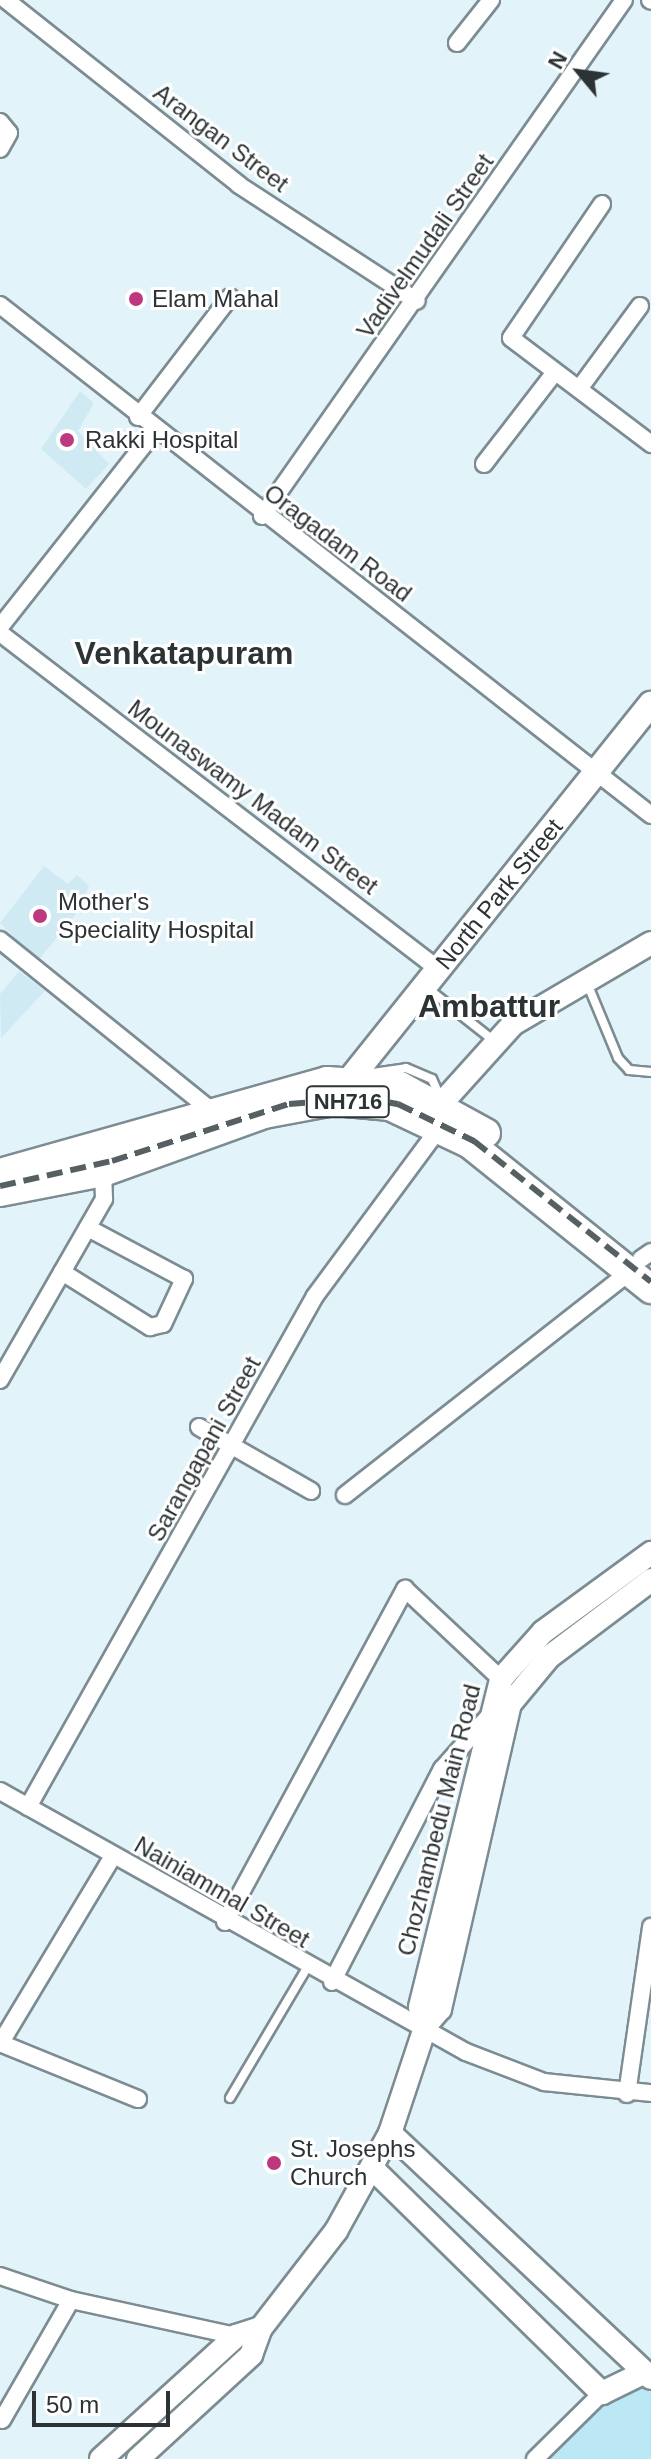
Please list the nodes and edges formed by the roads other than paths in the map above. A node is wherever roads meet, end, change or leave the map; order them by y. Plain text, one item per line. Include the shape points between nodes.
1 (6, 0) edge
2 (491, 0) edge
3 (624, 0) edge
4 (457, 43) dead end
5 (0, 122) edge
6 (0, 149) edge
7 (602, 204) dead end
8 (230, 297) dead end
9 (417, 301) junction
10 (0, 305) edge
11 (640, 306) dead end
12 (555, 372) junction
13 (579, 389) junction
14 (138, 417) junction
15 (155, 431) junction
16 (651, 444) edge
17 (484, 464) dead end
18 (262, 516) junction
19 (0, 627) edge
20 (0, 633) edge
21 (651, 704) edge
22 (598, 771) junction
23 (651, 815) edge
24 (1, 943) edge
25 (651, 943) edge
26 (432, 978) junction
27 (587, 983) junction
28 (495, 1042) junction
29 (651, 1072) edge
30 (347, 1083) junction
31 (211, 1110) junction
32 (440, 1116) junction
33 (103, 1172) junction
34 (0, 1173) edge
35 (0, 1192) edge
36 (88, 1228) junction
37 (645, 1267) edge
38 (62, 1272) junction
39 (0, 1380) edge
40 (199, 1427) dead end
41 (236, 1446) junction
42 (311, 1491) dead end
43 (345, 1495) dead end
44 (651, 1553) edge
45 (651, 1580) edge
46 (501, 1679) junction
47 (489, 1716) junction
48 (0, 1791) edge
49 (28, 1807) junction
50 (113, 1856) junction
51 (225, 1922) junction
52 (651, 1927) edge
53 (307, 1968) junction
54 (332, 1982) junction
55 (426, 2025) junction
56 (0, 2044) edge
57 (651, 2093) edge
58 (627, 2094) junction
59 (230, 2098) dead end
60 (138, 2099) dead end
61 (390, 2133) junction
62 (372, 2168) junction
63 (0, 2276) edge
64 (71, 2300) junction
65 (261, 2328) junction
66 (236, 2336) junction
67 (647, 2375) edge
68 (602, 2393) junction
69 (2, 2420) edge
70 (101, 2459) edge
71 (138, 2459) edge
72 (535, 2459) edge

1 - 9 street, Arangan Street via 239,185
2 - 4 street
3 - 9 street, Vadivelmudali Street
5 - 6 street via 9,133
7 - 12 street via 511,338
8 - 14 street
9 - 18 street, Vadivelmudali Street
10 - 14 street, Oragadam Road
11 - 13 street
12 - 13 street
12 - 17 street
13 - 16 street
14 - 15 street, Oragadam Road
15 - 18 street, Oragadam Road
15 - 19 street
18 - 22 street, Oragadam Road
20 - 26 street, Mounaswamy Madam Street
21 - 22 main road, North Park Street
22 - 23 street, Oragadam Road
22 - 26 main road, North Park Street
24 - 31 street
25 - 27 street
26 - 28 lane
26 - 30 main road, North Park Street
27 - 28 street
27 - 29 lane via 618,1058 629,1070
28 - 32 street
30 - 31 highway, NH716 via 327,1081
30 - 32 highway, NH716 via 400,1086
31 - 34 highway, NH716
32 - 33 highway, NH716 via 334,1101 194,1134
32 - 37 highway, NH716 via 530,1166
32 - 41 street, Sarangapani Street via 330,1273
33 - 35 highway, NH716
33 - 36 street via 104,1199
36 - 38 street
36 - 38 street via 184,1279 163,1324 150,1327
37 - 43 street
38 - 39 street
40 - 41 street
41 - 42 street
41 - 49 street, Sarangapani Street
44 - 46 street, Chozhambedu Main Road via 543,1632
45 - 55 street, Chozhambedu Main Road via 549,1657 510,1704 447,1981
46 - 47 street, Chozhambedu Main Road
46 - 51 street via 405,1589
47 - 54 street via 442,1769
47 - 55 street, Chozhambedu Main Road via 420,2007
48 - 49 street, Nainiammal Street
49 - 50 street, Nainiammal Street
50 - 51 street, Nainiammal Street
50 - 56 street
51 - 53 street, Nainiammal Street
52 - 58 street
53 - 54 street, Nainiammal Street
53 - 59 lane
54 - 55 street, Nainiammal Street
55 - 58 street, Nainiammal Street via 466,2052 544,2082
55 - 61 street, Chozhambedu Main Road
56 - 60 street
57 - 58 street, Nainiammal Street
61 - 62 street, Chozhambedu Main Road
61 - 67 street
62 - 65 street, Chozhambedu Main Road via 336,2231
62 - 68 street
63 - 64 street
64 - 66 street
64 - 69 street
65 - 66 street
65 - 71 street, Chozhambedu Main Road via 251,2355
66 - 70 street
67 - 68 street
68 - 72 street

